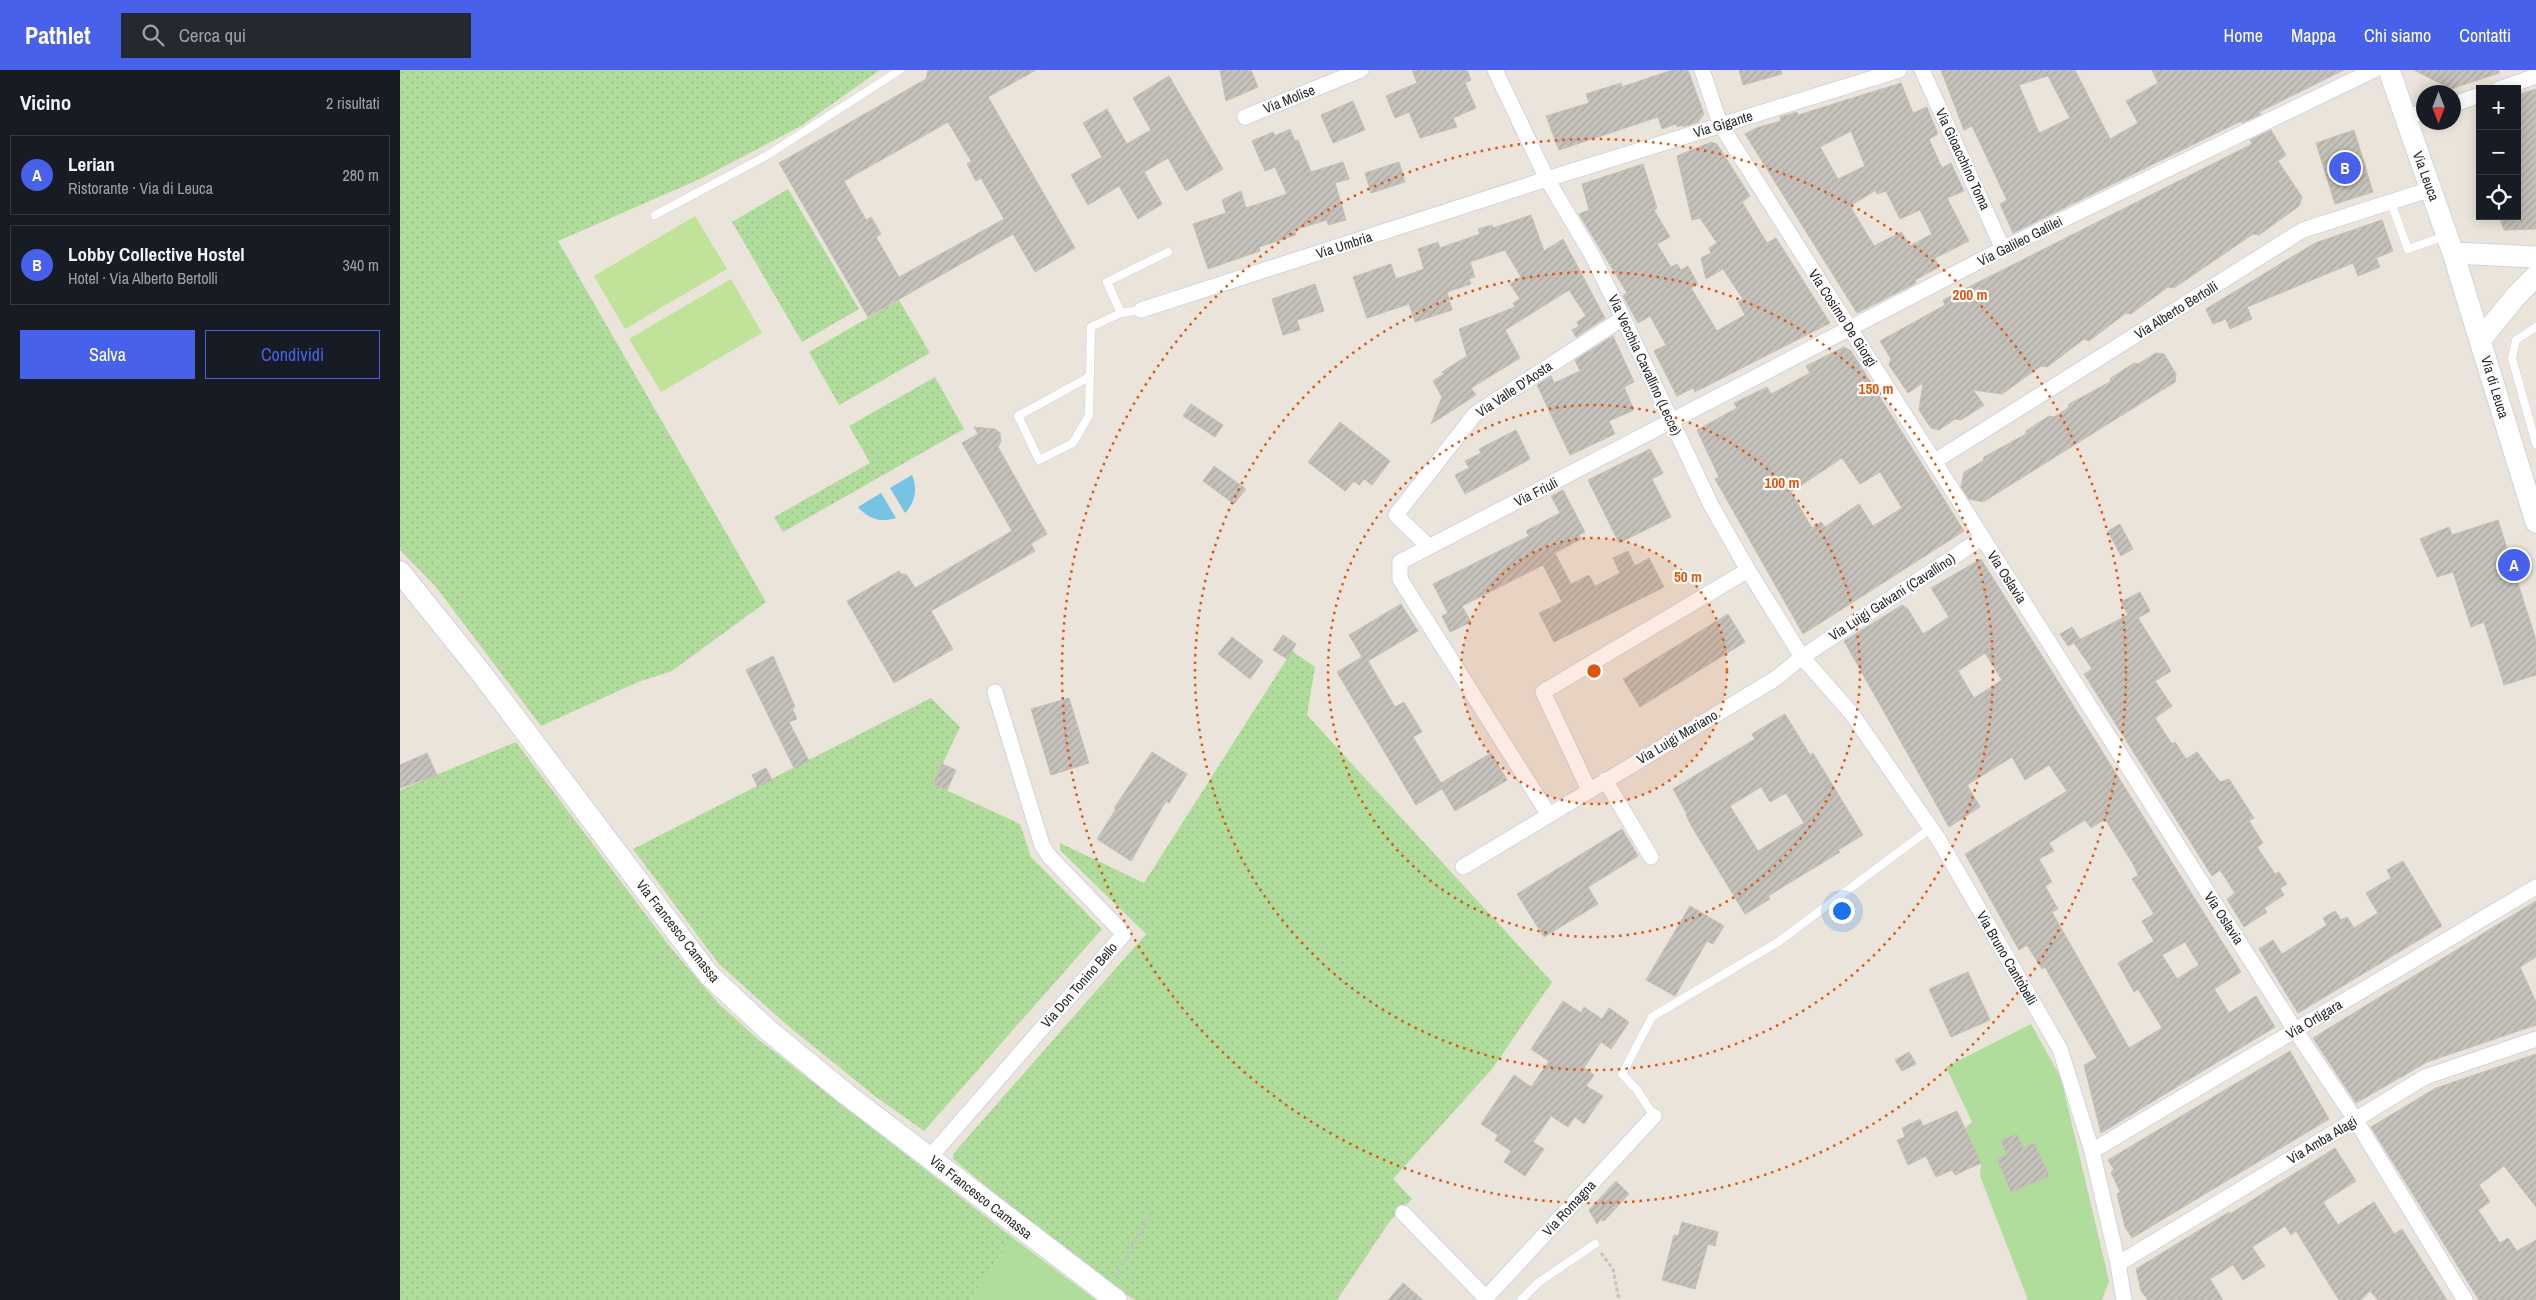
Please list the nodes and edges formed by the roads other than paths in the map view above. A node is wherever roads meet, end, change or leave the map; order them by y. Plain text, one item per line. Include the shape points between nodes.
1 (900, 70) edge
2 (1362, 70) edge
3 (1495, 70) edge
4 (1702, 70) edge
5 (1899, 70) edge
6 (1922, 70) edge
7 (2374, 70) edge
8 (2389, 70) edge
9 (2536, 76) edge
10 (2510, 85) edge
11 (2476, 96) edge
12 (2461, 102) edge
13 (2414, 115) edge
14 (1245, 117) dead end
15 (1720, 124) junction
16 (1547, 179) junction
17 (2431, 189) junction
18 (2391, 203) junction
19 (655, 215) dead end
20 (2450, 244) junction
21 (2003, 249) junction
22 (1168, 252) dead end
23 (2536, 257) edge
24 (2536, 276) edge
25 (1141, 310) joint
26 (1121, 312) junction
27 (1623, 318) junction
28 (2536, 327) edge
29 (1850, 330) junction
30 (2481, 339) junction
31 (1088, 378) junction
32 (1671, 421) junction
33 (2536, 444) edge
34 (1935, 461) junction
35 (2531, 486) edge
36 (2536, 522) edge
37 (1982, 538) junction
38 (1428, 547) junction
39 (1748, 570) junction
40 (400, 572) edge
41 (1802, 657) junction
42 (995, 692) dead end
43 (1605, 780) junction
44 (1589, 790) junction
45 (1549, 815) junction
46 (1931, 828) junction
47 (1651, 857) dead end
48 (1463, 867) dead end
49 (2536, 887) edge
50 (2296, 1030) junction
51 (2536, 1039) edge
52 (1654, 1116) joint
53 (2355, 1120) junction
54 (2092, 1151) junction
55 (930, 1157) junction
56 (1403, 1213) dead end
57 (1595, 1244) road end
58 (2118, 1264) junction
59 (1111, 1296) edge
60 (1485, 1299) edge
61 (1521, 1300) edge
62 (2124, 1300) edge
63 (2465, 1300) edge

1 - 19 lane via 766,156
2 - 14 street, Via Molise
3 - 16 street, Via Vecchia Cavallino (Lecce)
4 - 15 street, Via Cosimo De Giorgi
5 - 15 street, Via Gigante
6 - 21 street, Via Gioacchino Toma
7 - 21 street, Via Galileo Galilei
8 - 13 street, Via Leuca
9 - 10 street
11 - 12 street
13 - 17 street, Via Leuca
15 - 16 street, Via Gigante
15 - 29 street, Via Cosimo De Giorgi
16 - 25 street, Via Umbria
16 - 27 street, Via Vecchia Cavallino (Lecce) via 1592,255
17 - 18 street, Via Alberto Bertolli
17 - 20 street, Via Leuca
18 - 20 lane via 2408,249
18 - 34 street, Via Alberto Bertolli via 2303,230
20 - 23 street
20 - 30 street, Via di Leuca
21 - 29 street, Via Galileo Galilei
22 - 26 lane via 1107,282
24 - 30 street
25 - 26 lane
26 - 31 lane via 1091,327
27 - 32 street, Via Vecchia Cavallino (Lecce)
27 - 38 street, Via Valle D'Aosta via 1475,414 1396,515
28 - 33 lane via 2516,340 2512,358
29 - 32 street, Via Galileo Galilei
29 - 34 street, Via Cosimo De Giorgi
30 - 35 street, Via di Leuca
31 - 31 lane via 1089,415 1073,443 1039,460 1018,416
32 - 38 street, Via Friuli
32 - 39 street, Via Vecchia Cavallino (Lecce) via 1710,505
34 - 37 street, Via Cosimo De Giorgi
35 - 36 street, Via di Leuca
37 - 41 street, Via Luigi Galvani (Cavallino)
37 - 50 street, Via Oslavia
38 - 45 street, Via Friuli via 1400,562 1400,578
39 - 41 street, Via Vecchia Cavallino (Lecce)
39 - 44 street via 1543,692
40 - 55 street, Via Francesco Camassa via 488,682 709,975 769,1031 838,1088
41 - 43 street, Via Luigi Mariano via 1775,679
41 - 46 street, Via Bruno Cantobelli via 1852,714
42 - 55 street, Via Don Tonino Bello via 1042,845 1124,934
43 - 44 street, Via Luigi Mariano
43 - 47 street
44 - 45 street, Via Luigi Mariano
45 - 48 street, Via Luigi Mariano
46 - 52 lane via 1778,942 1652,1017 1622,1074
46 - 54 street, Via Bruno Cantobelli via 2060,1049
49 - 50 street, Via Ortigara
50 - 53 street, Via Oslavia
50 - 54 street, Via Ortigara
51 - 53 street, Via Amba Alagi via 2425,1077
52 - 60 street, Via Romagna
53 - 58 street, Via Amba Alagi
53 - 63 street, Via Oslavia
54 - 58 street, Via Bruno Cantobelli
55 - 59 street, Via Francesco Camassa
56 - 60 street
57 - 61 lane via 1539,1282
58 - 62 street, Via Bruno Cantobelli

